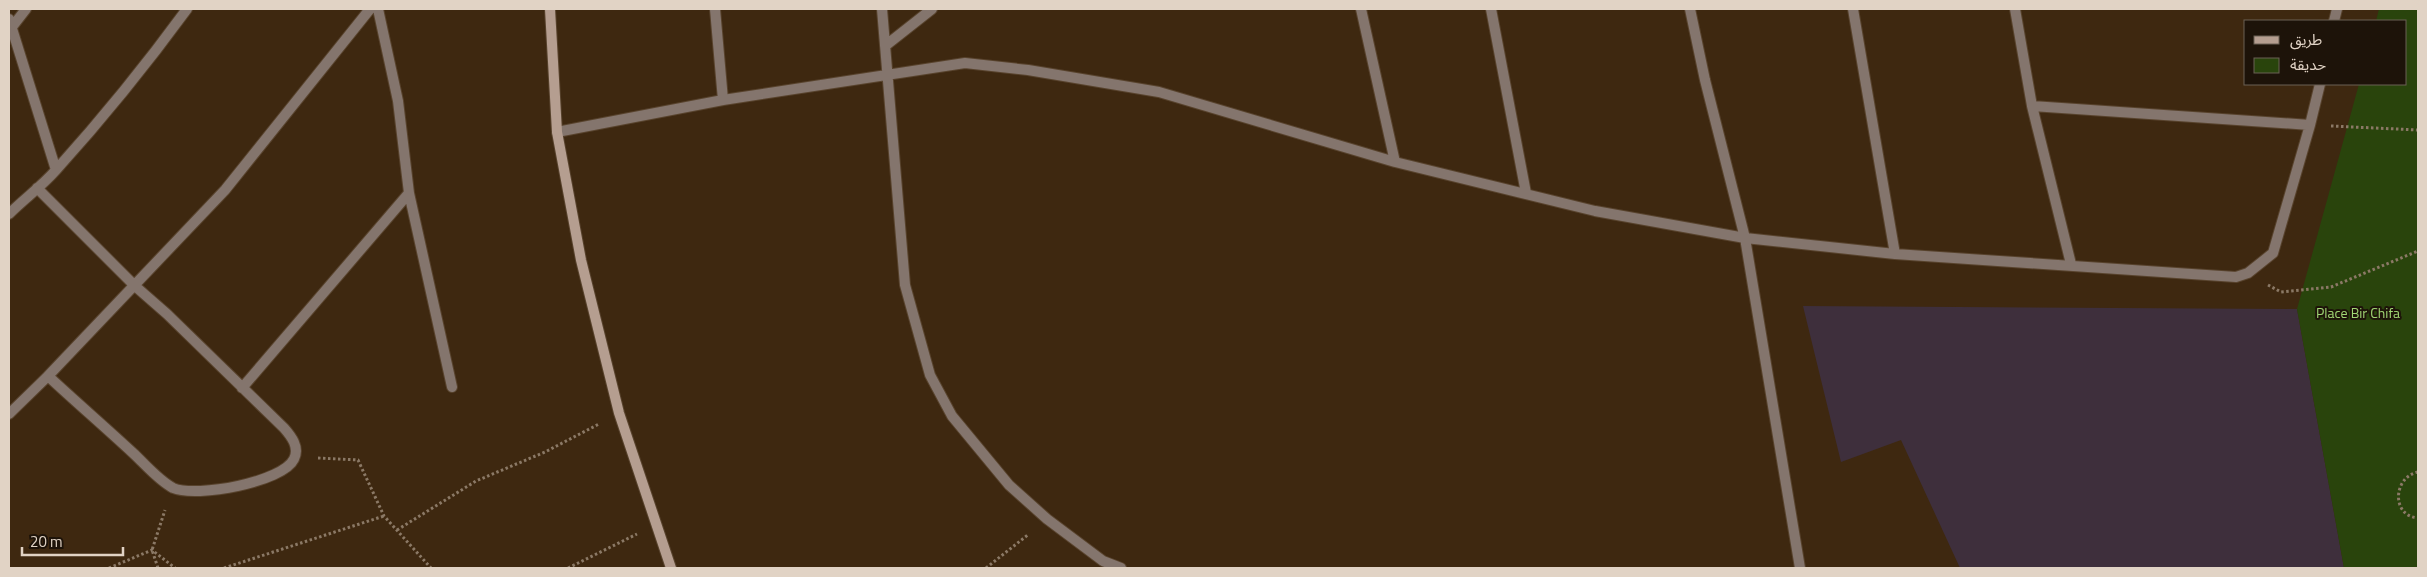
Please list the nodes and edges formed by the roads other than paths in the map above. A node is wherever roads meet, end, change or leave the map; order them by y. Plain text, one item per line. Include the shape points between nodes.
1 (26, 9) edge
2 (187, 9) edge
3 (370, 9) edge
4 (378, 9) edge
5 (550, 9) edge
6 (715, 9) edge
7 (882, 9) edge
8 (932, 9) edge
9 (1361, 9) edge
10 (1491, 9) edge
11 (1690, 9) edge
12 (1852, 9) edge
13 (2015, 9) edge
14 (10, 23) edge
15 (885, 46) junction
16 (889, 75) junction
17 (2320, 85) edge
18 (722, 100) junction
19 (2032, 106) junction
20 (2310, 125) junction
21 (557, 132) junction
22 (1395, 162) junction
23 (56, 170) junction
24 (37, 188) junction
25 (409, 193) junction
26 (1526, 193) junction
27 (9, 214) edge
28 (1744, 238) junction
29 (1895, 254) junction
30 (2070, 264) junction
31 (135, 286) junction
32 (48, 376) junction
33 (452, 387) dead end
34 (242, 388) junction
35 (9, 414) edge
36 (671, 568) edge
37 (1121, 568) edge
38 (1800, 568) edge

1 - 14 street
2 - 23 street via 118,100
3 - 31 street via 225,190
4 - 25 street via 398,101
5 - 21 street
6 - 18 street
7 - 15 street
8 - 15 street
9 - 22 street
10 - 26 street
11 - 28 street
12 - 29 street
13 - 19 street
14 - 23 street
15 - 16 street
16 - 18 street
16 - 22 street via 966,63 1028,70 1150,91
16 - 37 street via 905,285 930,375 952,416 1009,485 1047,519 1103,561
17 - 20 street
18 - 21 street
19 - 20 street
19 - 30 street
20 - 30 street via 2273,253 2248,273 2236,277
21 - 36 street via 584,270 619,413
22 - 26 street
23 - 24 street
24 - 27 street
24 - 31 street
25 - 33 street
25 - 34 street
26 - 28 street via 1595,211
28 - 29 street
28 - 38 street
29 - 30 street
31 - 32 street
31 - 34 street
32 - 34 street via 153,472 173,487 195,492 239,486 292,463 294,441 290,435
32 - 35 street

